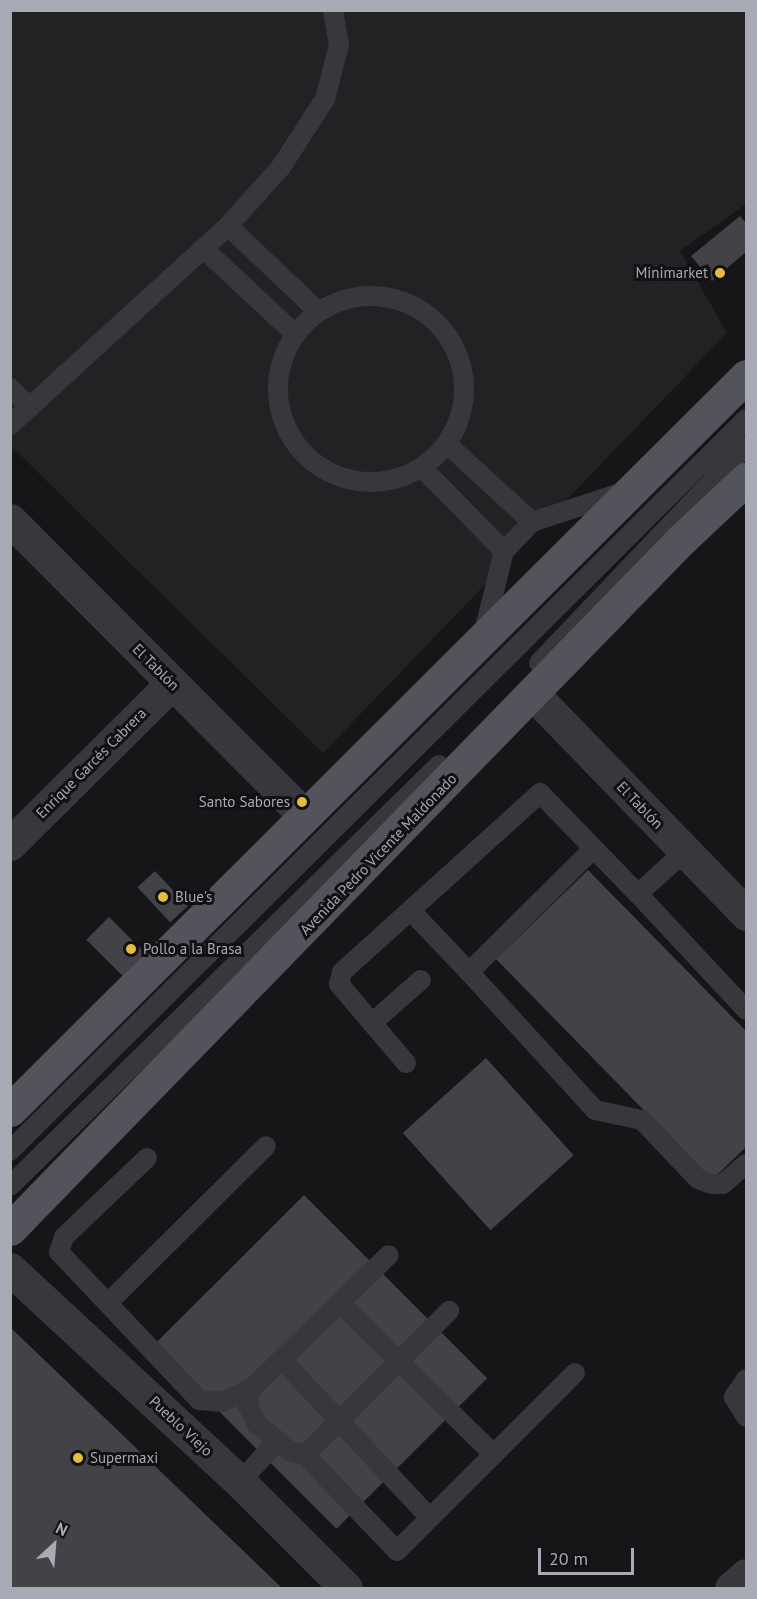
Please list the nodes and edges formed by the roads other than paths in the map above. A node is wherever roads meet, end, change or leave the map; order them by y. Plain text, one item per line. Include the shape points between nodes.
1 (333, 10) edge
2 (228, 226) junction
3 (204, 249) junction
4 (318, 311) junction
5 (295, 334) junction
6 (747, 376) edge
7 (10, 388) edge
8 (30, 407) junction
9 (747, 419) edge
10 (10, 425) edge
11 (447, 444) junction
12 (747, 446) edge
13 (422, 468) junction
14 (747, 479) edge
15 (643, 480) junction
16 (10, 520) edge
17 (532, 522) junction
18 (504, 551) junction
19 (481, 641) junction
20 (172, 683) junction
21 (534, 695) junction
22 (302, 813) junction
23 (12, 840) edge
24 (593, 849) junction
25 (685, 851) junction
26 (638, 894) junction
27 (411, 911) junction
28 (747, 914) edge
29 (469, 972) junction
30 (421, 980) dead end
31 (747, 1010) edge
32 (372, 1023) junction
33 (406, 1063) dead end
34 (10, 1110) edge
35 (266, 1146) dead end
36 (10, 1151) edge
37 (147, 1158) dead end
38 (747, 1164) edge
39 (10, 1186) edge
40 (10, 1229) edge
41 (389, 1255) dead end
42 (10, 1269) edge
43 (109, 1302) junction
44 (339, 1303) junction
45 (448, 1311) dead end
46 (284, 1362) junction
47 (398, 1363) junction
48 (575, 1373) dead end
49 (747, 1379) edge
50 (251, 1389) junction
51 (747, 1417) edge
52 (339, 1418) junction
53 (273, 1438) junction
54 (305, 1455) junction
55 (494, 1455) junction
56 (238, 1479) junction
57 (430, 1518) junction
58 (747, 1575) edge
59 (346, 1588) edge
60 (731, 1588) edge

1 - 2 lane via 339,45 325,99 281,167
2 - 3 lane
2 - 4 lane
3 - 5 lane
3 - 8 lane
4 - 5 lane
4 - 11 lane via 348,299 381,296 412,306 438,324 456,351 464,382 461,415
5 - 13 lane via 280,362 277,395 284,426 302,453 328,472 359,482 392,481
6 - 15 main road
7 - 8 lane
8 - 10 lane
9 - 36 lane
11 - 13 lane
11 - 17 lane
12 - 39 lane via 498,708
13 - 18 lane
14 - 21 main road, Avenida Pedro Vicente Maldonado
15 - 17 lane via 621,493
15 - 19 main road
16 - 20 street, El Tablón
17 - 18 lane
18 - 19 lane
19 - 22 main road
20 - 22 street, El Tablón
20 - 23 street, Enrique Garcés Cabrera
21 - 25 street, El Tablón
21 - 40 main road, Avenida Pedro Vicente Maldonado
22 - 34 main road
24 - 26 lane
24 - 27 lane via 540,794
24 - 29 lane
25 - 26 lane
25 - 28 street, El Tablón
26 - 31 lane
27 - 29 lane
27 - 32 lane via 342,972 339,984
29 - 38 lane via 595,1110 642,1120 698,1179 712,1184 723,1185
30 - 32 lane
32 - 33 lane
35 - 43 lane
37 - 43 lane via 64,1237 59,1252
41 - 44 lane
42 - 56 street, Pueblo Viejo
43 - 50 lane via 200,1400 222,1402
44 - 46 lane
44 - 47 lane
45 - 47 lane
46 - 50 lane
46 - 52 lane
47 - 52 lane
47 - 55 lane
48 - 55 lane
49 - 51 lane via 734,1397
50 - 53 lane via 249,1412
52 - 54 lane
52 - 57 lane
53 - 54 lane
53 - 56 lane
54 - 57 lane via 397,1551
55 - 57 lane
56 - 59 street, Pueblo Viejo
58 - 60 street

